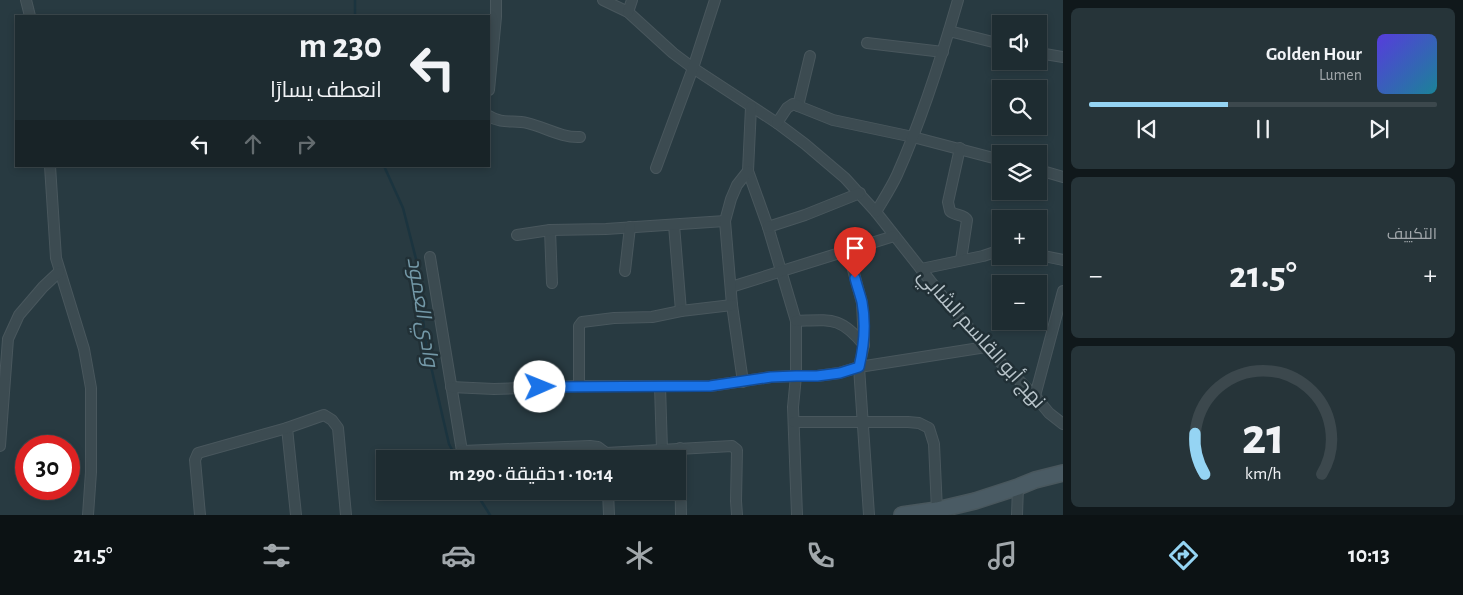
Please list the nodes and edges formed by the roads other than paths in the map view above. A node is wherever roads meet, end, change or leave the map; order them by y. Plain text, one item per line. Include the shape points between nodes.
1 (26, 0) edge
2 (496, 0) edge
3 (603, 0) edge
4 (632, 0) edge
5 (715, 0) edge
6 (958, 0) edge
7 (628, 12) junction
8 (30, 15) edge
9 (949, 31) junction
10 (992, 42) edge
11 (867, 43) dead end
12 (943, 52) junction
13 (1047, 54) edge
14 (810, 56) dead end
15 (1063, 57) edge
16 (693, 68) junction
17 (490, 80) edge
18 (798, 106) junction
19 (751, 107) junction
20 (490, 116) edge
21 (776, 123) junction
22 (912, 136) junction
23 (580, 137) dead end
24 (960, 148) junction
25 (992, 157) edge
26 (50, 167) edge
27 (656, 168) dead end
28 (748, 171) junction
29 (1047, 172) edge
30 (1063, 177) edge
31 (860, 194) junction
32 (876, 212) junction
33 (725, 221) junction
34 (674, 225) junction
35 (630, 227) junction
36 (768, 227) junction
37 (550, 230) junction
38 (517, 236) dead end
39 (894, 236) junction
40 (848, 251) junction
41 (992, 253) edge
42 (430, 257) dead end
43 (1047, 257) edge
44 (961, 260) junction
45 (1063, 260) edge
46 (921, 269) junction
47 (782, 270) junction
48 (625, 271) dead end
49 (60, 272) junction
50 (552, 283) dead end
51 (731, 287) junction
52 (1063, 291) edge
53 (732, 305) junction
54 (681, 311) junction
55 (796, 321) junction
56 (864, 345) junction
57 (986, 347) junction
58 (859, 367) junction
59 (796, 376) junction
60 (743, 382) junction
61 (579, 386) junction
62 (660, 386) junction
63 (451, 387) junction
64 (1035, 396) junction
65 (794, 422) junction
66 (863, 422) junction
67 (1063, 424) edge
68 (288, 428) junction
69 (0, 446) edge
70 (680, 448) junction
71 (462, 450) edge
72 (534, 450) edge
73 (601, 450) edge
74 (662, 450) joint
75 (1063, 473) edge
76 (1018, 487) junction
77 (608, 500) edge
78 (937, 510) junction
79 (958, 510) edge
80 (88, 515) edge
81 (200, 515) edge
82 (296, 515) edge
83 (346, 515) edge
84 (609, 515) edge
85 (681, 515) edge
86 (737, 515) edge
87 (797, 515) edge
88 (869, 515) edge
89 (902, 515) edge
90 (1017, 515) edge

1 - 8 street
2 - 17 street
3 - 7 street, نهج أبو القاسم الشابي
4 - 7 street
5 - 16 street
6 - 9 street
7 - 16 street, نهج أبو القاسم الشابي
9 - 10 street
9 - 12 street
11 - 12 street
12 - 22 street
13 - 15 street
14 - 18 street
16 - 19 street, نهج أبو القاسم الشابي
16 - 27 street
18 - 21 street via 791,105
18 - 22 street via 833,120
19 - 21 street, نهج أبو القاسم الشابي
19 - 28 street
20 - 23 street via 499,121 525,122 570,138
21 - 31 street, نهج أبو القاسم الشابي via 828,163
22 - 24 street
22 - 32 street via 896,177
24 - 25 street
24 - 44 street via 948,202 950,212 967,220
26 - 49 street via 56,258
28 - 33 street via 737,185
28 - 36 street
29 - 30 street
31 - 32 street, نهج أبو القاسم الشابي
31 - 36 street
32 - 39 street, نهج أبو القاسم الشابي
33 - 34 street
33 - 51 street
34 - 35 street
34 - 54 street
35 - 37 street
35 - 48 street
36 - 47 street
37 - 38 street
37 - 50 street
39 - 40 street
39 - 46 street, نهج أبو القاسم الشابي
40 - 47 street
40 - 56 street via 862,303
41 - 44 street
42 - 63 street
43 - 45 street
44 - 46 street
46 - 57 street, نهج أبو القاسم الشابي
47 - 51 street
47 - 55 street
49 - 69 street via 19,315 8,339
49 - 80 street via 84,349 91,388
51 - 53 street
52 - 64 street
53 - 54 street
53 - 60 street
54 - 61 street via 652,317 582,322 579,326
55 - 56 street via 840,323
55 - 59 street
56 - 58 street
57 - 58 street
57 - 64 street, نهج أبو القاسم الشابي
58 - 59 street via 840,373
58 - 66 street
59 - 60 street
59 - 65 street
60 - 62 street
61 - 62 street
61 - 63 street
62 - 74 street
63 - 71 street
64 - 67 street, نهج أبو القاسم الشابي via 1048,413
65 - 66 street
65 - 87 street
66 - 78 street via 919,423 929,428 934,444
66 - 88 street
68 - 81 street via 198,453 195,460
68 - 82 street
68 - 83 street via 324,415 338,428
70 - 74 street
70 - 85 street
70 - 86 street via 732,446 737,450
72 - 73 street via 590,446
75 - 76 street
76 - 79 street
76 - 90 street
77 - 84 street
78 - 79 street
78 - 89 street

